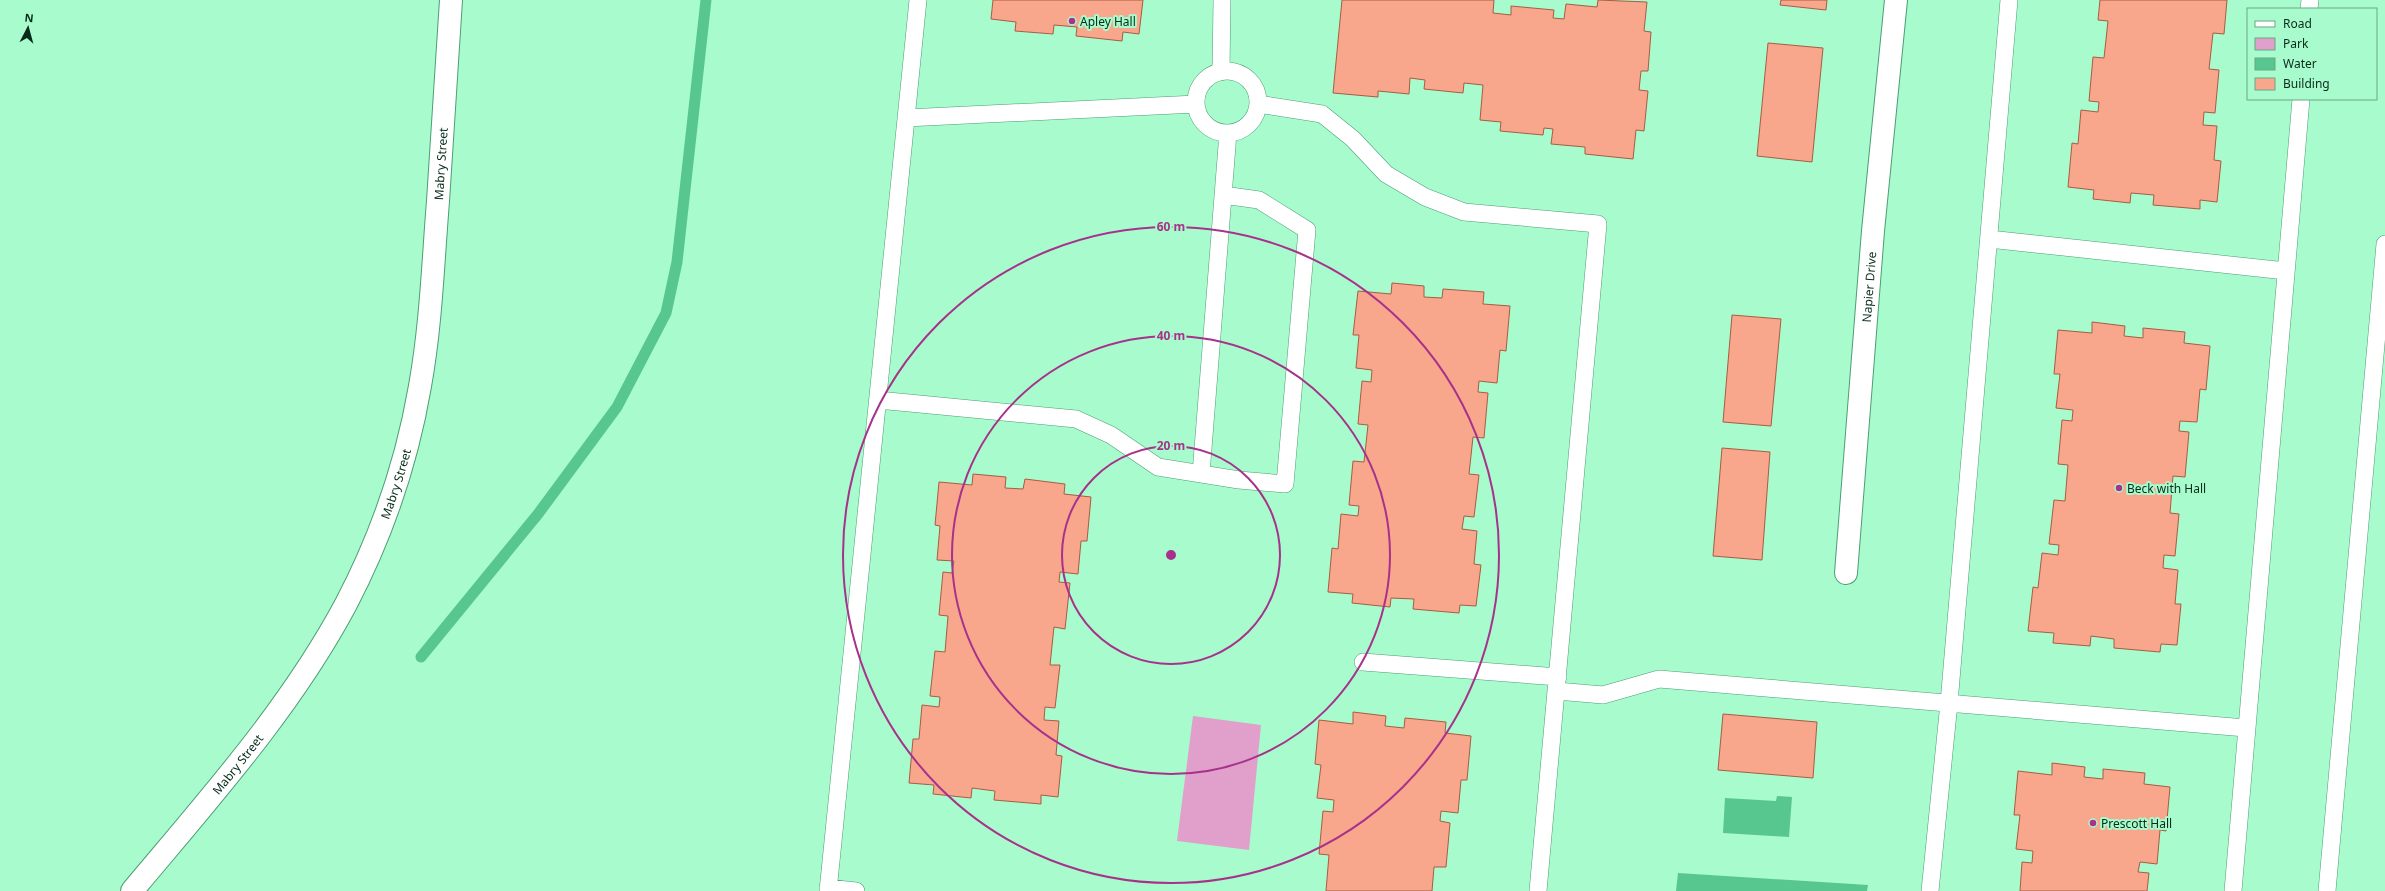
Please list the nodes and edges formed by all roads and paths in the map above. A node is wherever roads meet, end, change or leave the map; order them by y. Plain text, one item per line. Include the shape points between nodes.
1 (451, 0) edge
2 (918, 0) edge
3 (1222, 0) edge
4 (1896, 0) edge
5 (2009, 0) edge
6 (1220, 72) junction
7 (2301, 100) edge
8 (1196, 104) junction
9 (1258, 104) junction
10 (906, 118) junction
11 (1228, 133) junction
12 (1223, 196) junction
13 (1989, 239) junction
14 (2385, 244) edge
15 (2286, 271) junction
16 (878, 400) junction
17 (1202, 474) junction
18 (1846, 574) dead end
19 (1363, 662) dead end
20 (1557, 684) junction
21 (1949, 703) junction
22 (2246, 728) junction
23 (828, 890) edge
24 (132, 891) edge
25 (856, 891) edge
26 (1538, 891) edge
27 (1930, 891) edge
28 (2233, 891) edge
29 (2327, 891) edge

1 - 24 street, Mabry Street via 429,322 420,388 400,473 380,528 346,604 303,675 232,771
2 - 10 lane
3 - 6 lane
4 - 18 street, Napier Drive via 1873,231
5 - 13 lane
6 - 8 lane via 1202,82 1197,92
6 - 9 lane via 1234,72 1253,83
7 - 15 lane
8 - 10 lane
8 - 11 lane via 1198,114 1204,123 1217,132
9 - 11 lane via 1251,122 1242,129
9 - 20 lane via 1322,114 1353,139 1386,174 1425,197 1464,212 1598,224
10 - 16 lane
11 - 12 lane
12 - 17 lane
12 - 17 lane via 1259,200 1307,230 1285,484
13 - 15 lane
13 - 21 lane
14 - 29 lane
15 - 22 lane
16 - 17 lane via 1076,420 1111,435 1158,467
16 - 23 lane
19 - 20 lane
20 - 21 lane via 1603,695 1659,679
20 - 26 lane
21 - 22 lane
21 - 27 lane
22 - 28 lane
23 - 25 lane

